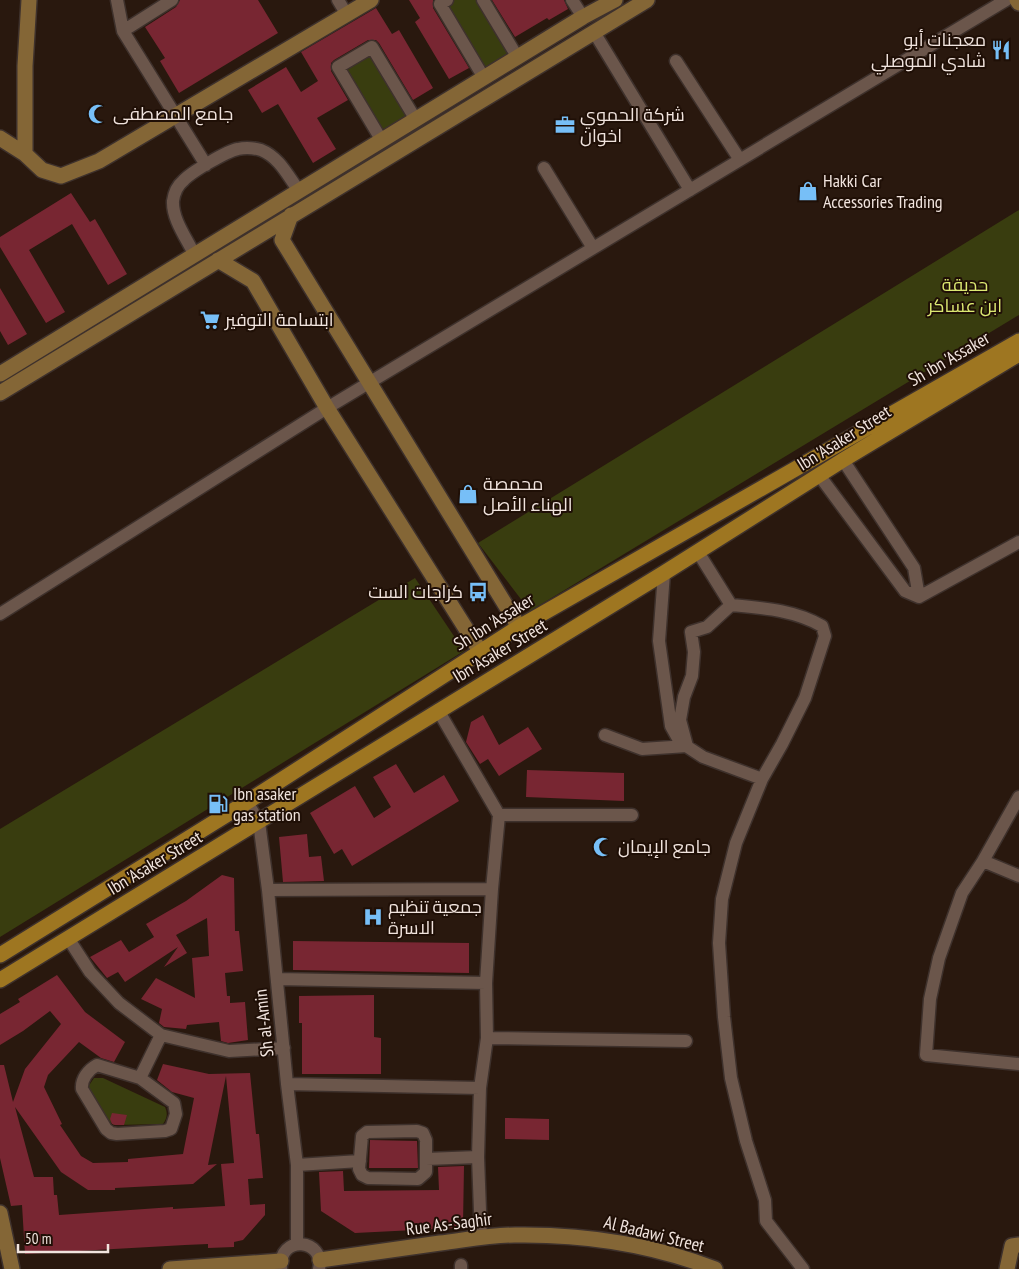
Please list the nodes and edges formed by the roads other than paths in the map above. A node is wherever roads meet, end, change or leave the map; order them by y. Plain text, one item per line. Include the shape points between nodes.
1 (29, 0) edge
2 (117, 0) edge
3 (172, 0) edge
4 (338, 0) edge
5 (371, 0) edge
6 (447, 0) edge
7 (483, 0) edge
8 (572, 0) edge
9 (615, 0) edge
10 (647, 0) edge
11 (1006, 0) edge
12 (347, 15) junction
13 (583, 18) junction
14 (123, 31) junction
15 (594, 32) junction
16 (518, 58) junction
17 (676, 61) dead end
18 (484, 78) junction
19 (176, 115) junction
20 (416, 120) junction
21 (0, 138) edge
22 (382, 142) junction
23 (25, 154) junction
24 (740, 160) junction
25 (206, 165) junction
26 (544, 168) dead end
27 (690, 190) junction
28 (299, 191) junction
29 (291, 216) junction
30 (593, 248) junction
31 (194, 254) junction
32 (218, 260) junction
33 (1019, 341) edge
34 (1019, 354) edge
35 (0, 374) edge
36 (369, 383) junction
37 (0, 393) edge
38 (327, 408) junction
39 (842, 460) junction
40 (819, 476) junction
41 (1019, 542) edge
42 (698, 552) junction
43 (664, 573) junction
44 (919, 597) junction
45 (731, 605) junction
46 (0, 614) edge
47 (519, 627) junction
48 (480, 651) junction
49 (438, 710) junction
50 (605, 735) dead end
51 (687, 746) junction
52 (762, 779) junction
53 (1019, 798) edge
54 (247, 802) junction
55 (499, 815) junction
56 (632, 816) dead end
57 (259, 822) junction
58 (983, 862) junction
59 (1019, 876) edge
60 (492, 889) junction
61 (268, 890) junction
62 (68, 938) junction
63 (0, 955) edge
64 (277, 979) junction
65 (0, 980) edge
66 (486, 983) junction
67 (161, 1035) junction
68 (487, 1038) junction
69 (686, 1042) dead end
70 (284, 1048) junction
71 (1019, 1064) edge
72 (140, 1078) junction
73 (287, 1084) junction
74 (480, 1088) junction
75 (478, 1157) junction
76 (426, 1158) junction
77 (360, 1161) junction
78 (297, 1164) junction
79 (0, 1213) edge
80 (584, 1237) joint
81 (482, 1238) junction
82 (297, 1244) junction
83 (1019, 1244) edge
84 (319, 1264) edge
85 (281, 1265) edge
86 (12, 1269) edge
87 (170, 1269) edge
88 (715, 1269) edge
89 (803, 1269) edge
90 (1007, 1269) edge

1 - 23 main road via 24,66
2 - 14 street
3 - 14 street
4 - 12 street
5 - 12 main road
6 - 18 street via 440,4
7 - 16 street
8 - 13 street
9 - 13 main road
10 - 15 main road
11 - 24 street
12 - 19 main road
13 - 16 main road
14 - 19 street
15 - 27 street
15 - 29 main road
16 - 18 main road
17 - 24 street
18 - 20 main road
19 - 23 main road via 99,161 61,176 42,170
19 - 25 street
20 - 22 main road
20 - 22 street via 372,47 338,67
21 - 23 main road
22 - 28 main road
24 - 27 street
25 - 28 street via 237,149 259,150 278,161
25 - 31 street via 184,180 173,200 175,216
26 - 30 street
27 - 30 street
28 - 31 main road
29 - 32 main road
29 - 36 main road via 282,240
30 - 36 street
31 - 35 main road
32 - 37 main road
32 - 38 main road via 253,281
33 - 47 main road, Sh ibn 'Assaker
34 - 39 main road, Ibn 'Asaker Street
36 - 38 street
36 - 47 main road
38 - 46 street
38 - 48 main road
39 - 40 main road, Ibn 'Asaker Street
39 - 44 street via 914,568
40 - 42 main road, Ibn 'Asaker Street
40 - 44 street via 905,591
41 - 44 street
42 - 43 main road, Ibn 'Asaker Street
42 - 45 street
43 - 49 main road, Ibn 'Asaker Street
43 - 51 street via 659,641 671,726 680,742
45 - 51 street via 707,627 691,632 694,652 692,676 680,720
45 - 52 street via 772,608 812,620 822,626 825,636 805,698
47 - 48 main road, Sh ibn 'Assaker
48 - 54 main road, Sh ibn 'Assaker
49 - 55 street
49 - 57 main road, Ibn 'Asaker Street
50 - 51 street via 642,749
51 - 52 street via 703,757
52 - 89 street via 736,843 722,899 719,943 724,1017 731,1078 765,1200 766,1221
53 - 58 street
54 - 57 street, Sh al-Amin
54 - 63 main road, Sh ibn 'Assaker
55 - 56 street
55 - 60 street
57 - 61 street, Sh al-Amin
57 - 62 main road, Ibn 'Asaker Street
58 - 59 street
58 - 71 street via 962,893 939,958 930,999 926,1055
60 - 61 street
60 - 66 street
61 - 64 street, Sh al-Amin
62 - 65 main road, Ibn 'Asaker Street
62 - 67 street via 90,972 119,1003
64 - 66 street
64 - 70 street, Sh al-Amin
66 - 68 street
67 - 70 street via 229,1051
67 - 72 street
68 - 69 street
68 - 74 street
70 - 73 street, Sh al-Amin
72 - 72 street via 174,1102 175,1122 171,1129 165,1131 111,1133 82,1089 84,1078 97,1065
73 - 74 street
73 - 78 street, Sh al-Amin
74 - 75 street
75 - 76 street
75 - 81 street
76 - 77 street via 426,1172 411,1180 368,1178 359,1169
76 - 77 street via 423,1133 367,1132 362,1136
77 - 78 street
78 - 82 street, Sh al-Amin
79 - 86 main road
80 - 81 main road, Rue As-Saghir via 513,1235
80 - 88 main road, Al Badawi Street via 687,1258
81 - 84 main road, Rue As-Saghir
82 - 84 street, Rue As-Saghir via 314,1249
82 - 85 street via 286,1250
83 - 90 main road via 1012,1246
85 - 87 main road

